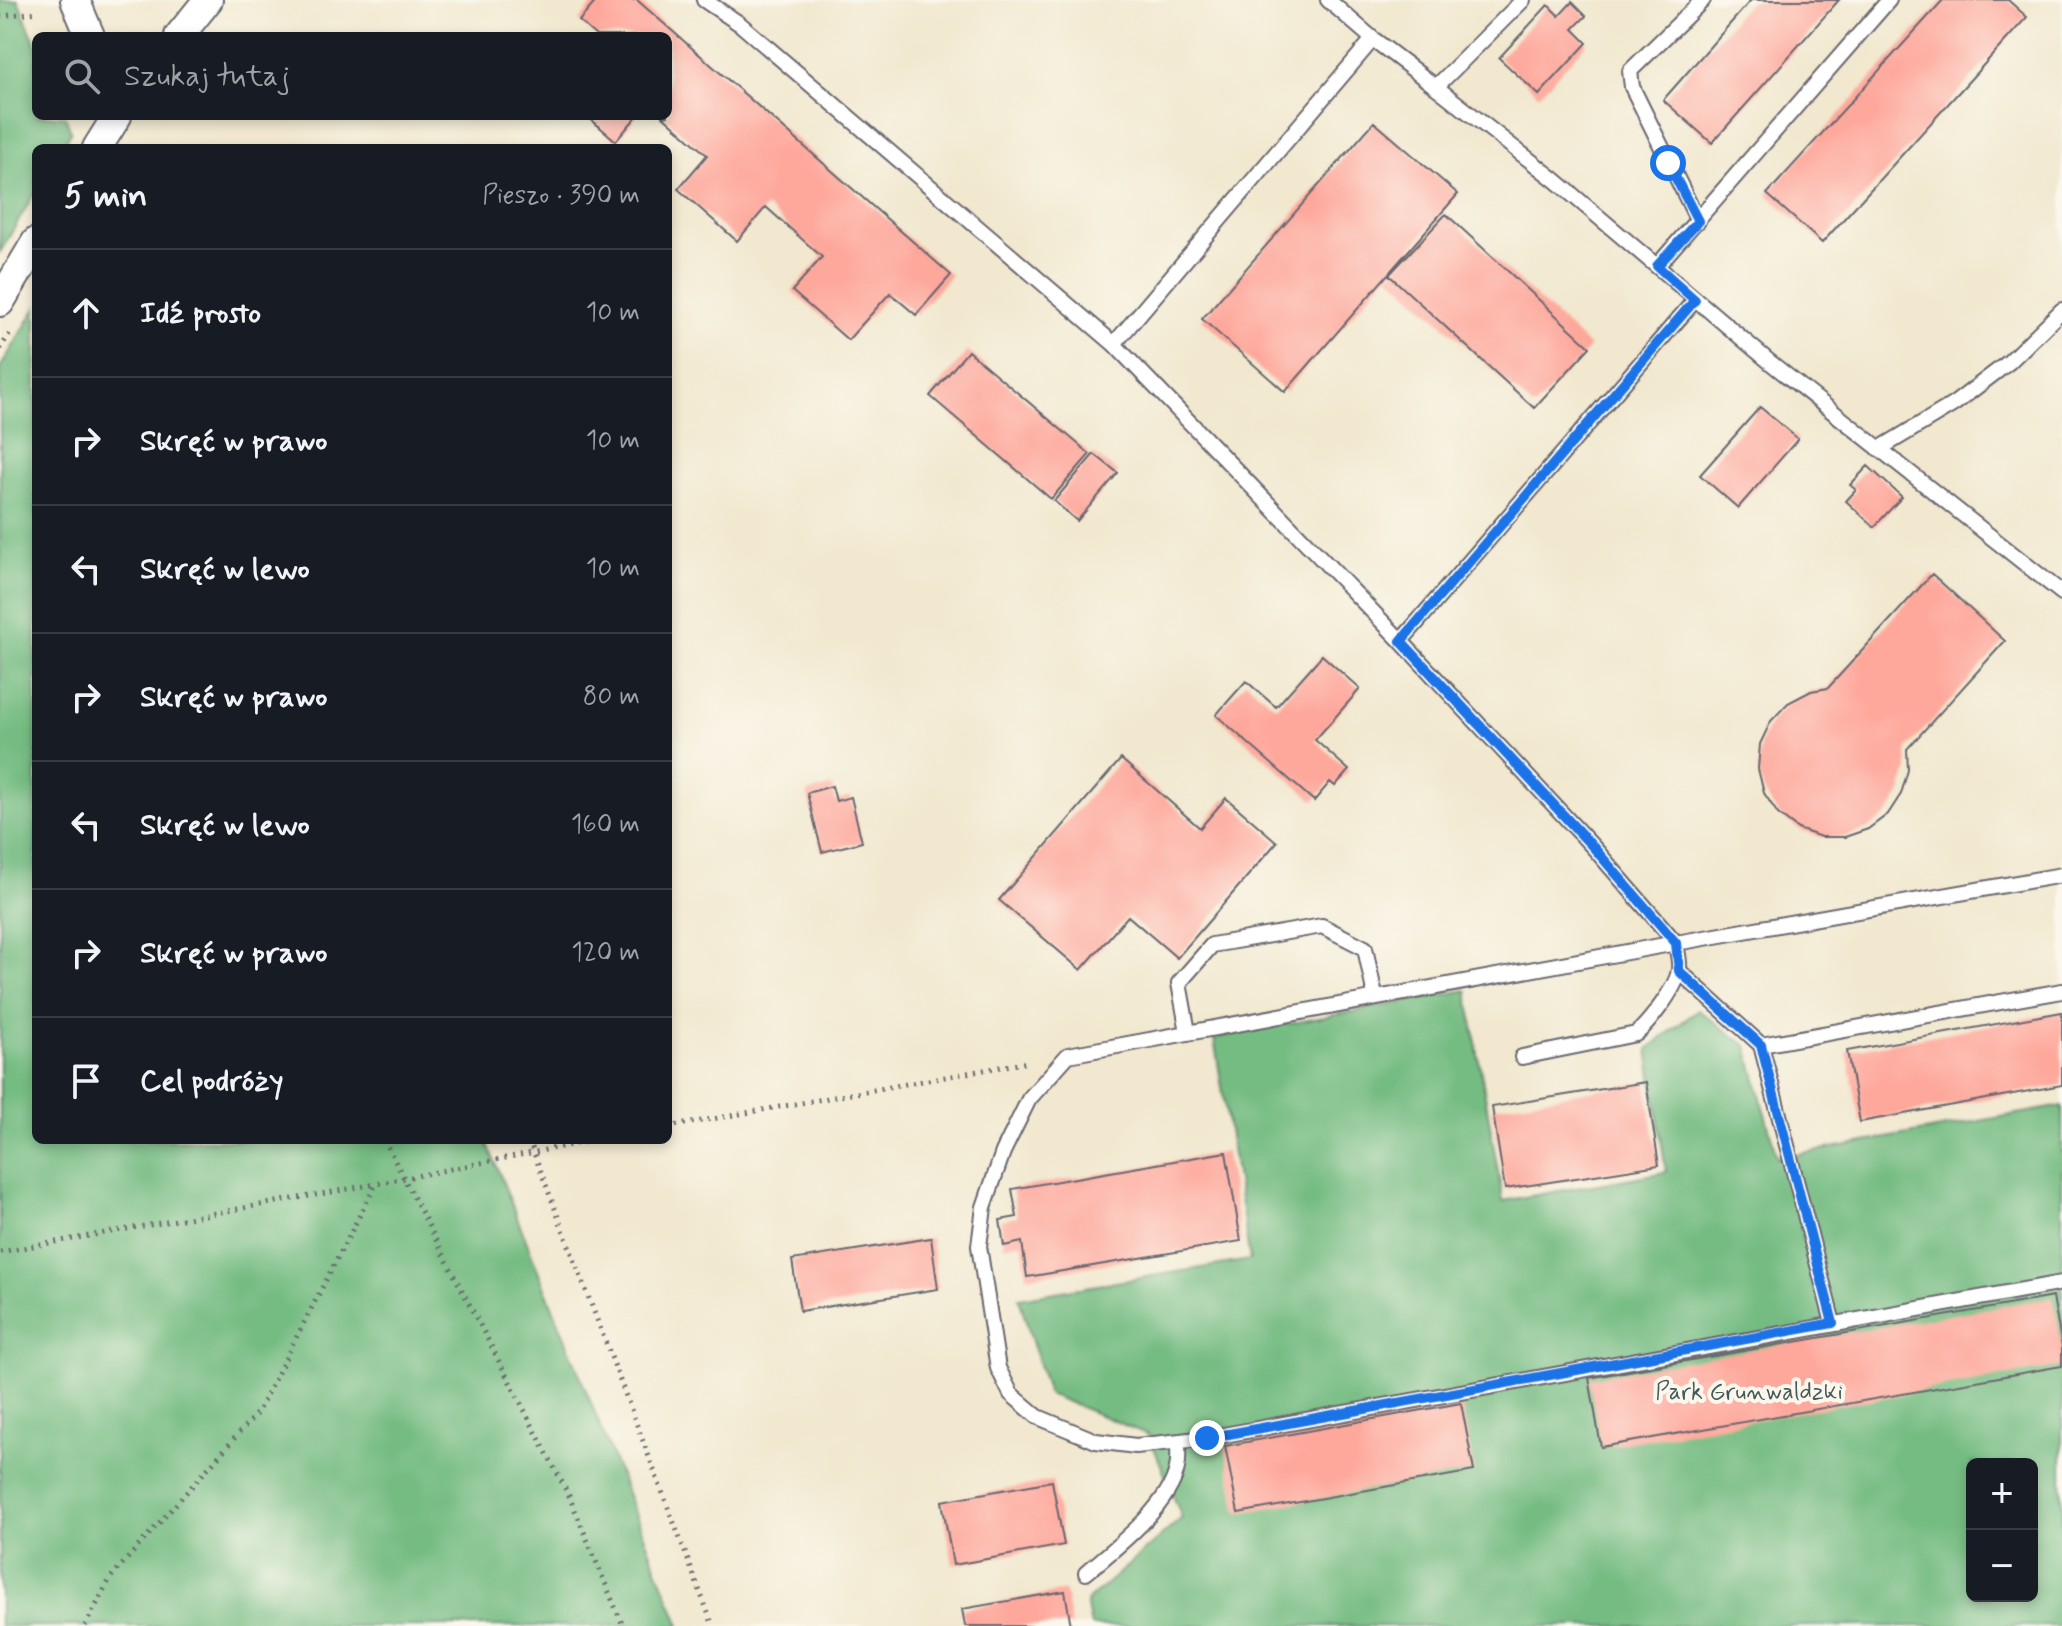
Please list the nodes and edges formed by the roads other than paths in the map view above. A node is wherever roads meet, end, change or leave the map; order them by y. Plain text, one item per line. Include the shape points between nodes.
1 (75, 0) edge
2 (208, 0) edge
3 (704, 0) edge
4 (1328, 0) edge
5 (1523, 0) edge
6 (1703, 0) edge
7 (1889, 0) edge
8 (88, 32) edge
9 (182, 32) edge
10 (1373, 39) junction
11 (1436, 87) junction
12 (114, 120) edge
13 (100, 144) edge
14 (1698, 221) junction
15 (32, 249) edge
16 (1657, 266) junction
17 (1695, 300) junction
18 (0, 302) edge
19 (2062, 310) edge
20 (1114, 344) junction
21 (1879, 449) junction
22 (2062, 593) edge
23 (1401, 641) junction
24 (2062, 875) edge
25 (1676, 943) junction
26 (1679, 971) junction
27 (2062, 991) edge
28 (1375, 996) junction
29 (1188, 1032) junction
30 (1761, 1045) junction
31 (1522, 1057) dead end
32 (2062, 1283) edge
33 (1833, 1323) junction
34 (1178, 1442) junction
35 (1086, 1573) dead end

1 - 8 street
2 - 9 street
3 - 20 lane via 740,24
4 - 10 lane
5 - 11 lane
6 - 14 lane via 1630,71 1632,87
7 - 14 lane
10 - 11 lane
10 - 20 lane
11 - 16 lane
12 - 13 street
14 - 16 lane
15 - 18 street
16 - 17 lane
17 - 21 lane
17 - 23 lane
19 - 21 lane via 1987,379
20 - 23 lane
21 - 22 lane
23 - 25 lane
24 - 25 lane
25 - 26 lane
25 - 28 lane
26 - 30 lane
26 - 31 lane via 1636,1034
27 - 30 lane
28 - 29 lane
28 - 29 lane via 1365,948 1322,926 1212,945 1179,983
29 - 34 lane via 1068,1055 1029,1099 1003,1152 984,1207 979,1246 998,1368 1011,1394 1038,1417 1096,1441 1136,1446
30 - 33 lane
32 - 33 lane
33 - 34 lane
34 - 35 lane via 1177,1469 1169,1489 1132,1534

